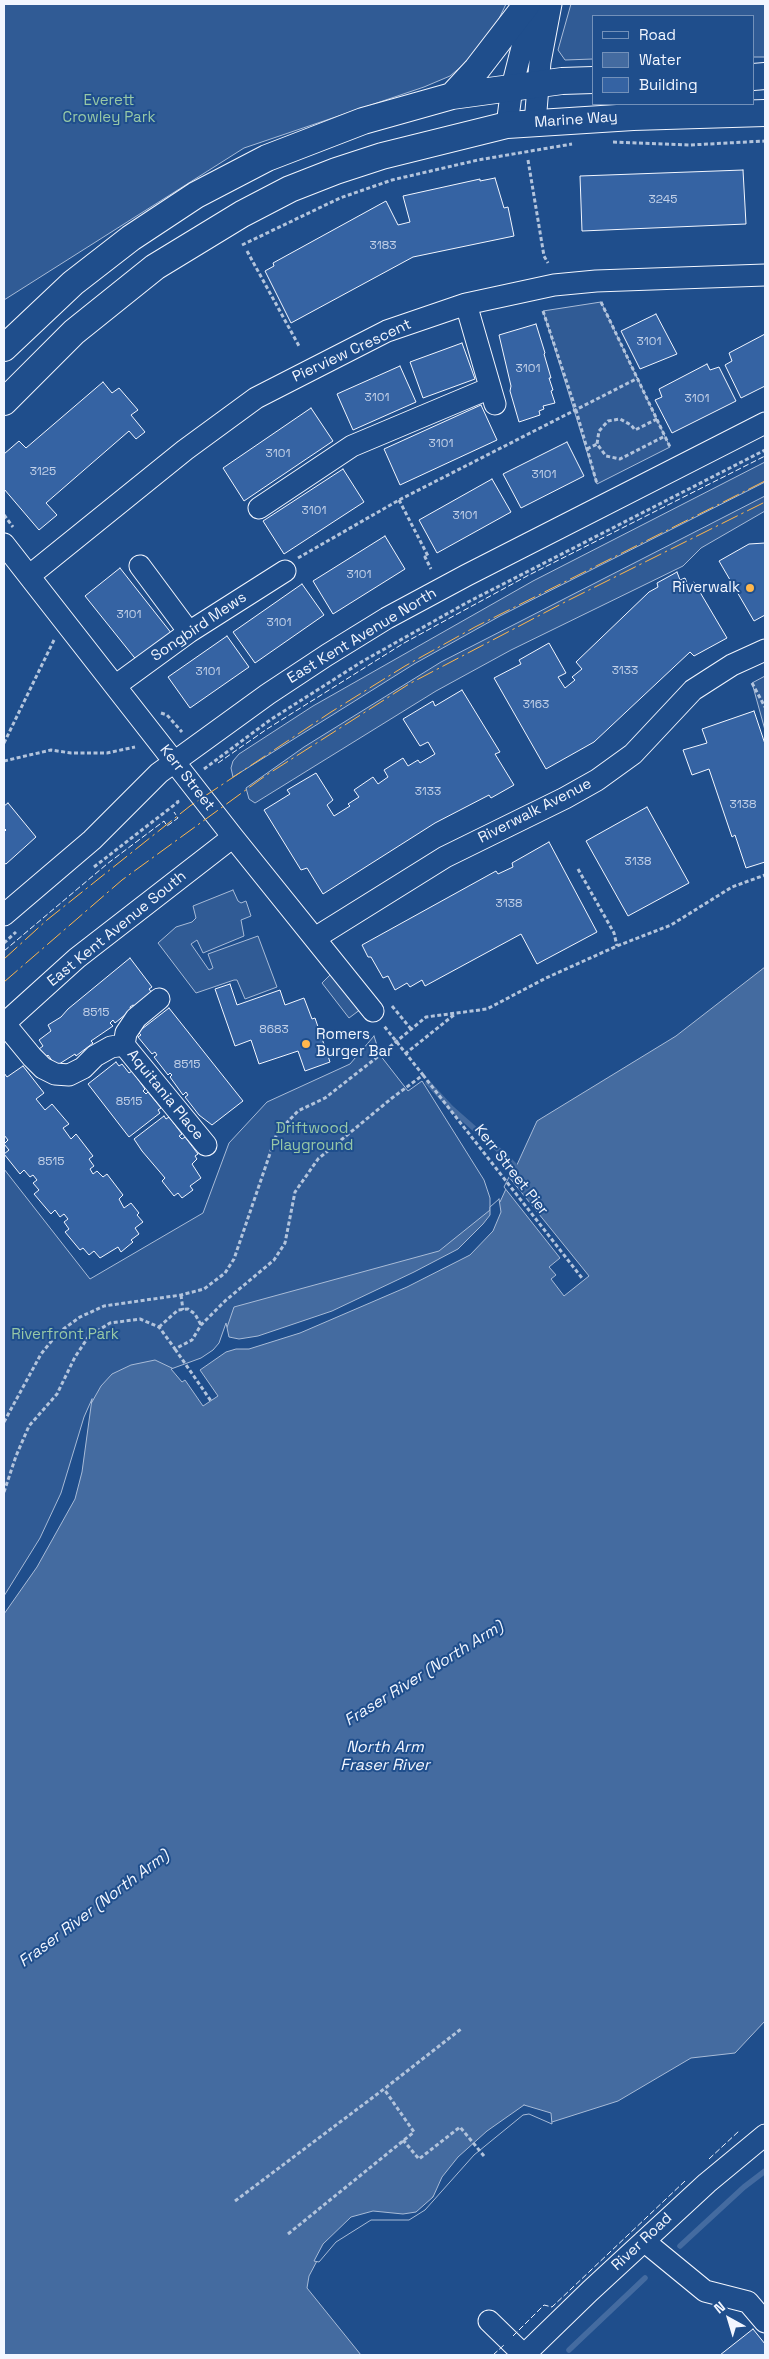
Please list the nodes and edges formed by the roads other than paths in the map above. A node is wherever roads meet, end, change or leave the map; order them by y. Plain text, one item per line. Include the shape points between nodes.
1 (527, 4) edge
2 (533, 4) edge
3 (551, 4) edge
4 (592, 80) edge
5 (525, 85) junction
6 (452, 96) junction
7 (765, 114) edge
8 (535, 123) junction
9 (507, 126) junction
10 (765, 275) edge
11 (466, 304) junction
12 (4, 348) edge
13 (4, 402) edge
14 (765, 423) edge
15 (259, 508) dead end
16 (4, 544) edge
17 (140, 566) dead end
18 (285, 571) road end
19 (29, 576) junction
20 (189, 632) junction
21 (765, 650) edge
22 (115, 686) junction
23 (174, 762) junction
24 (233, 837) junction
25 (4, 915) edge
26 (316, 938) junction
27 (159, 999) dead end
28 (373, 1011) dead end
29 (4, 1023) edge
30 (124, 1045) junction
31 (206, 1145) dead end
32 (765, 2135) edge
33 (644, 2241) junction
34 (489, 2321) dead end
35 (765, 2322) edge
36 (524, 2355) edge

1 - 6 main road
2 - 5 street
3 - 5 street
4 - 5 main road
5 - 6 main road
5 - 8 street
5 - 9 street
6 - 12 main road via 314,139 267,158 196,195 130,238 73,282
7 - 8 main road, Marine Way
8 - 9 main road, Marine Way
9 - 13 main road, Marine Way via 382,156 290,189 242,214 155,267 74,332
10 - 11 street, Pierview Crescent via 591,281 554,285
11 - 15 street via 493,396 352,446
11 - 19 street, Pierview Crescent via 387,331 256,398 185,450
14 - 23 street, East Kent Avenue North via 387,618 268,694
16 - 19 street, Kerr Street
17 - 20 street
18 - 20 street, Songbird Mews
19 - 22 street, Kerr Street
20 - 22 street, Songbird Mews
21 - 26 street, Riverwalk Avenue via 732,665 693,690 633,754 597,780 445,857
22 - 23 street, Kerr Street
23 - 24 street, Kerr Street
23 - 25 street, East Kent Avenue North via 148,782 92,840
24 - 26 street, Kerr Street
24 - 29 street, East Kent Avenue South via 77,958
26 - 28 street, Kerr Street
27 - 30 street, Aquitania Place via 136,1018 126,1033
29 - 30 street, Aquitania Place via 43,1068 55,1074 69,1075 111,1047
30 - 31 street, Aquitania Place
32 - 33 street, River Road
33 - 35 street via 705,2291 748,2302
33 - 36 street, River Road
34 - 36 street

